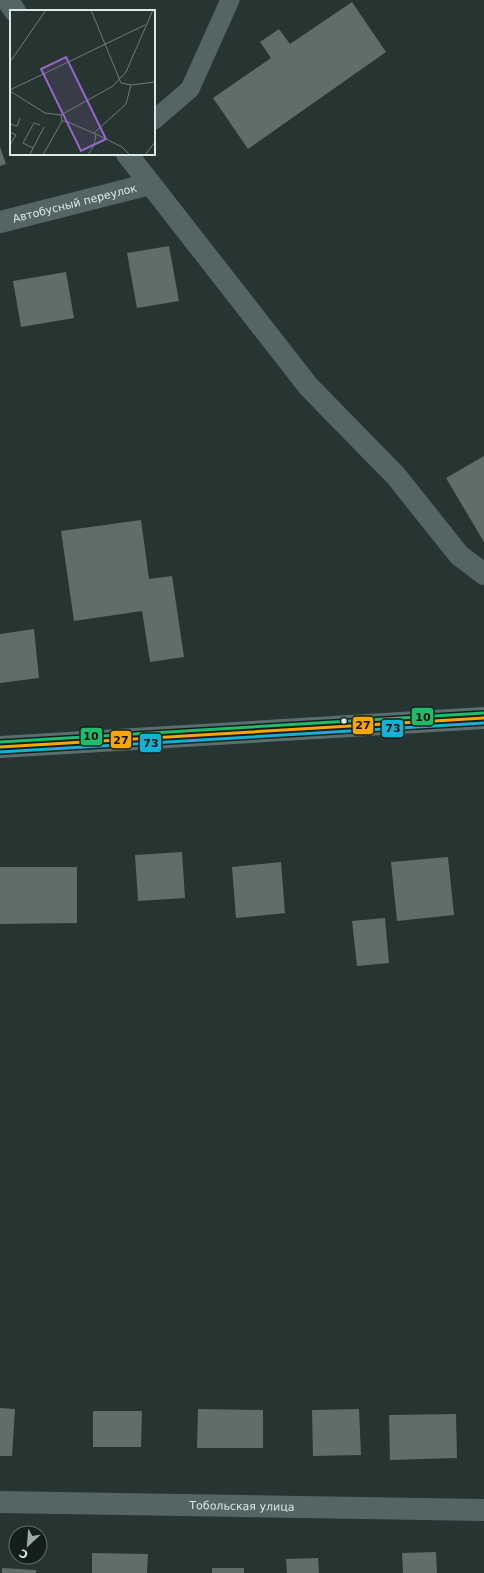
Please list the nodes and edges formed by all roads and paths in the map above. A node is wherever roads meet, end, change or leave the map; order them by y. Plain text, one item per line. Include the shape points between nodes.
1 (7, 0) edge
2 (230, 0) edge
3 (14, 10) edge
4 (155, 119) edge
5 (128, 155) edge
6 (150, 184) junction
7 (0, 222) edge
8 (484, 574) edge
9 (484, 718) edge
10 (0, 747) edge
11 (0, 1502) edge
12 (484, 1510) edge

1 - 3 street
2 - 4 lane via 190,88
5 - 6 street
6 - 7 street, Автобусный переулок
6 - 8 street via 309,387 396,476 459,555
9 - 10 street
11 - 12 street, Тобольская улица

